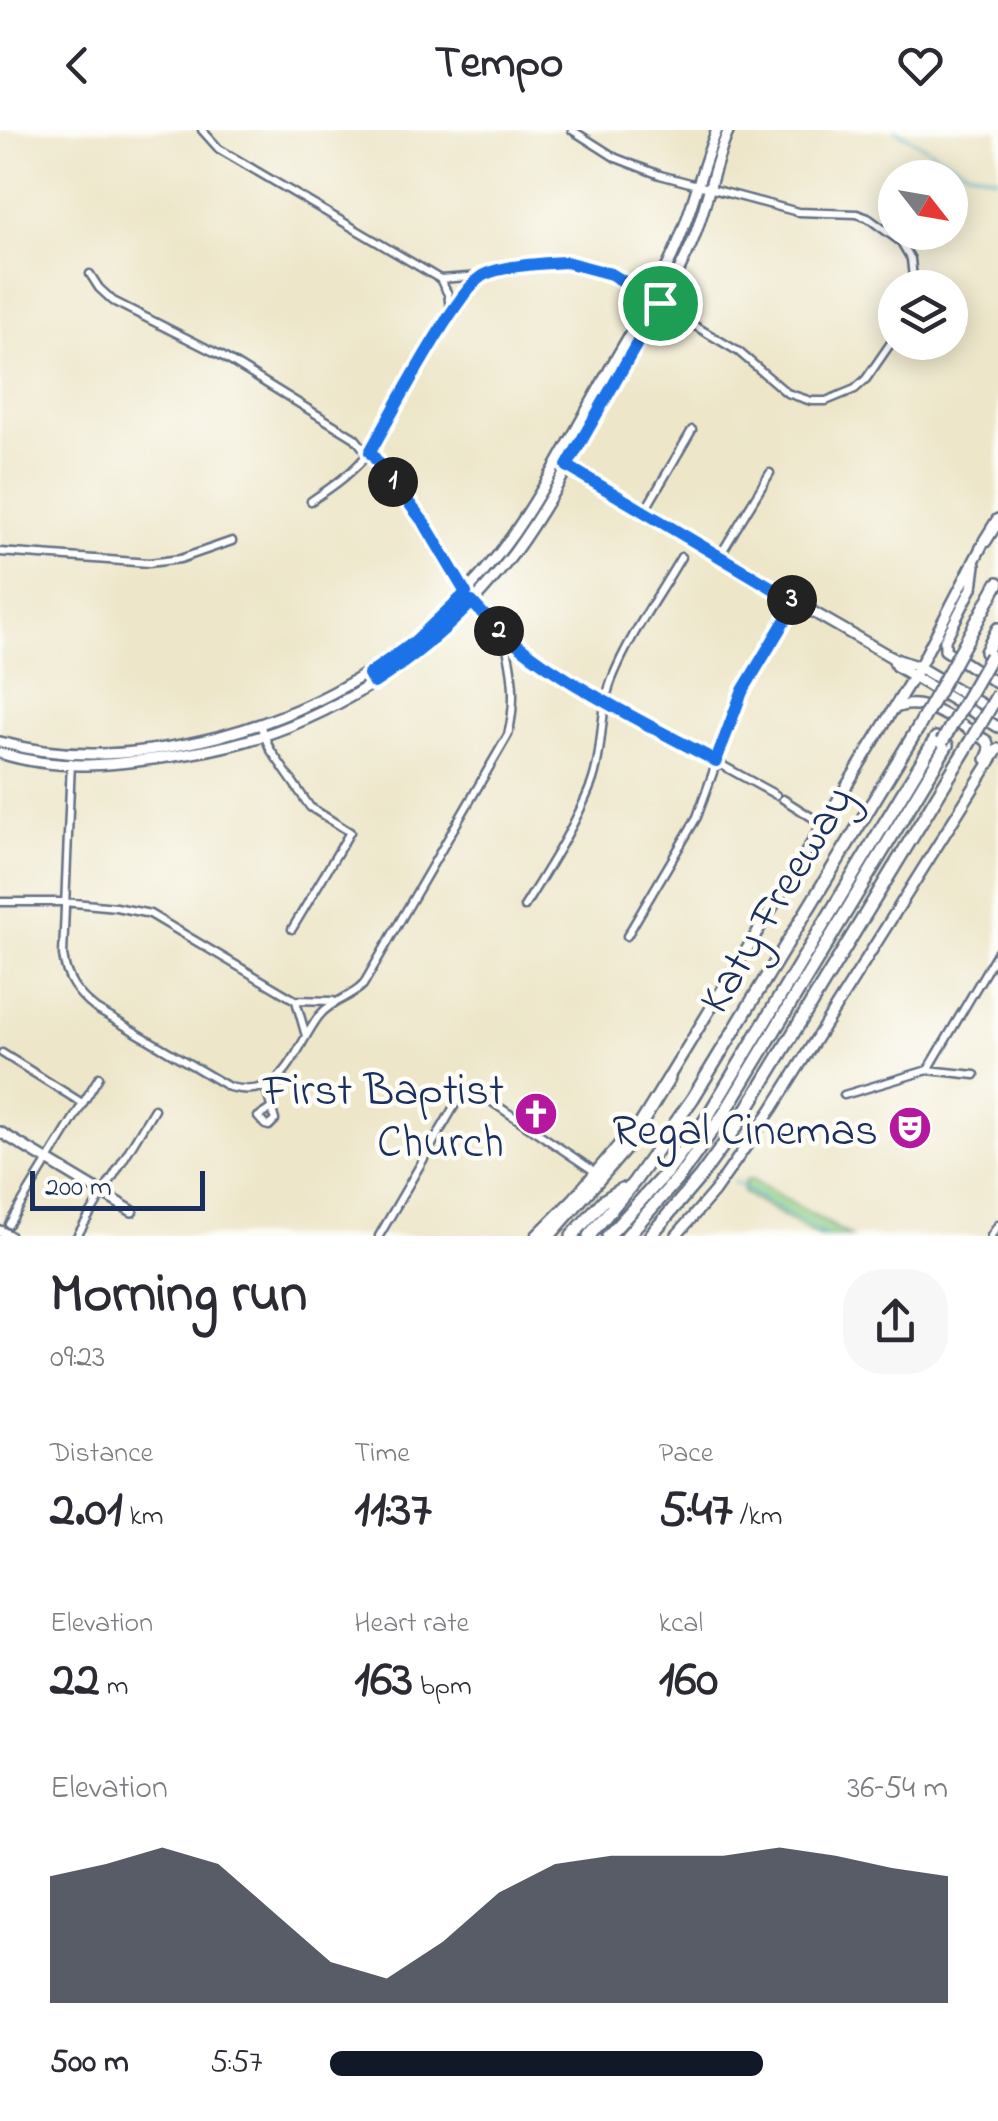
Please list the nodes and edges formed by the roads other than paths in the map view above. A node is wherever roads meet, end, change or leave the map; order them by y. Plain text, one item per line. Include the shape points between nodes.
1 (202, 130) edge
2 (572, 130) edge
3 (717, 130) edge
4 (729, 130) edge
5 (704, 186) junction
6 (911, 270) edge
7 (90, 274) dead end
8 (482, 276) junction
9 (440, 279) junction
10 (650, 297) junction
11 (660, 303) junction
12 (451, 315) junction
13 (879, 360) edge
14 (614, 361) junction
15 (624, 368) junction
16 (692, 430) dead end
17 (370, 452) junction
18 (563, 464) junction
19 (770, 473) dead end
20 (311, 501) dead end
21 (643, 514) junction
22 (998, 516) edge
23 (232, 541) dead end
24 (985, 541) joint
25 (0, 552) edge
26 (680, 557) dead end
27 (719, 557) junction
28 (976, 557) junction
29 (998, 583) edge
30 (469, 597) junction
31 (796, 602) junction
32 (998, 629) edge
33 (504, 636) junction
34 (993, 652) edge
35 (916, 672) junction
36 (998, 684) edge
37 (998, 694) edge
38 (606, 701) junction
39 (998, 704) edge
40 (894, 709) junction
41 (998, 714) edge
42 (998, 727) edge
43 (262, 730) junction
44 (973, 738) junction
45 (942, 741) junction
46 (0, 742) edge
47 (998, 749) edge
48 (0, 753) edge
49 (71, 760) junction
50 (716, 761) junction
51 (824, 825) junction
52 (940, 845) junction
53 (0, 902) edge
54 (64, 902) junction
55 (524, 907) dead end
56 (292, 929) dead end
57 (627, 936) dead end
58 (998, 951) edge
59 (995, 961) edge
60 (295, 1000) junction
61 (333, 1001) junction
62 (306, 1038) junction
63 (2, 1053) edge
64 (928, 1070) junction
65 (975, 1076) dead end
66 (99, 1078) dead end
67 (669, 1078) junction
68 (265, 1086) junction
69 (844, 1095) dead end
70 (82, 1103) junction
71 (272, 1108) dead end
72 (154, 1109) dead end
73 (0, 1132) edge
74 (48, 1160) junction
75 (597, 1172) junction
76 (634, 1182) junction
77 (103, 1194) junction
78 (132, 1211) dead end
79 (998, 1225) edge
80 (4, 1227) edge
81 (9, 1236) edge
82 (77, 1236) edge
83 (379, 1236) edge
84 (536, 1236) edge
85 (549, 1236) edge
86 (572, 1236) edge
87 (589, 1236) edge
88 (612, 1236) edge
89 (627, 1236) edge
90 (650, 1236) edge
91 (676, 1236) edge
92 (991, 1236) edge

1 - 9 street via 219,149
2 - 5 street via 635,166
3 - 5 main road
4 - 5 main road
5 - 6 street via 798,212 868,218 901,242
5 - 10 main road
5 - 11 main road via 692,241
7 - 17 street via 113,301 268,382
8 - 9 street
8 - 10 street via 566,262 596,268
8 - 12 street
9 - 12 street
10 - 11 street
10 - 14 main road
11 - 13 street via 739,352 787,394 811,401 855,389
11 - 15 main road
12 - 17 street
14 - 15 main road
14 - 18 main road
15 - 18 main road
16 - 21 street
17 - 20 street
17 - 30 street
18 - 21 main road
18 - 30 main road
19 - 27 street
21 - 27 main road
22 - 24 highway
23 - 25 street via 149,562
24 - 28 main road
26 - 38 street via 626,650
27 - 31 main road
28 - 35 main road
28 - 36 main road via 972,588 944,650
29 - 76 highway, Katy Freeway, bridge via 918,728 693,1098
30 - 33 street
30 - 43 main road via 372,678
31 - 35 main road
31 - 50 street via 742,692
32 - 34 highway
33 - 38 street
33 - 61 street via 515,707 508,734 363,985
34 - 45 highway, bridge
35 - 40 main road
35 - 41 main road
35 - 42 main road
37 - 44 highway, Katy Freeway, bridge
38 - 50 street
38 - 55 street via 591,784
39 - 44 highway, bridge
40 - 51 main road
40 - 52 main road via 922,704 989,744
43 - 49 main road
43 - 56 street via 310,807 350,832
44 - 90 highway, Katy Freeway via 734,1129
45 - 88 highway via 733,1081
45 - 89 highway via 724,1114
46 - 49 main road
47 - 52 main road
48 - 49 main road
49 - 54 street
50 - 51 street
50 - 57 street via 698,817
51 - 67 main road
52 - 91 main road via 772,1109
53 - 54 street
54 - 60 street via 150,914
54 - 68 street via 65,970 80,996 229,1088
58 - 59 street
59 - 64 street
60 - 61 street
60 - 62 street
61 - 62 street
62 - 68 street via 284,1074
63 - 70 street
64 - 65 street
64 - 69 street
66 - 70 street
67 - 75 main road
67 - 85 highway via 626,1148
68 - 71 street
70 - 74 street
72 - 77 street
73 - 74 main road
74 - 77 main road
74 - 80 street
75 - 83 street via 469,1092 459,1098
75 - 84 main road
76 - 86 highway via 603,1202
76 - 87 highway, Katy Freeway
77 - 78 main road
77 - 82 street
79 - 92 street
80 - 81 main road

